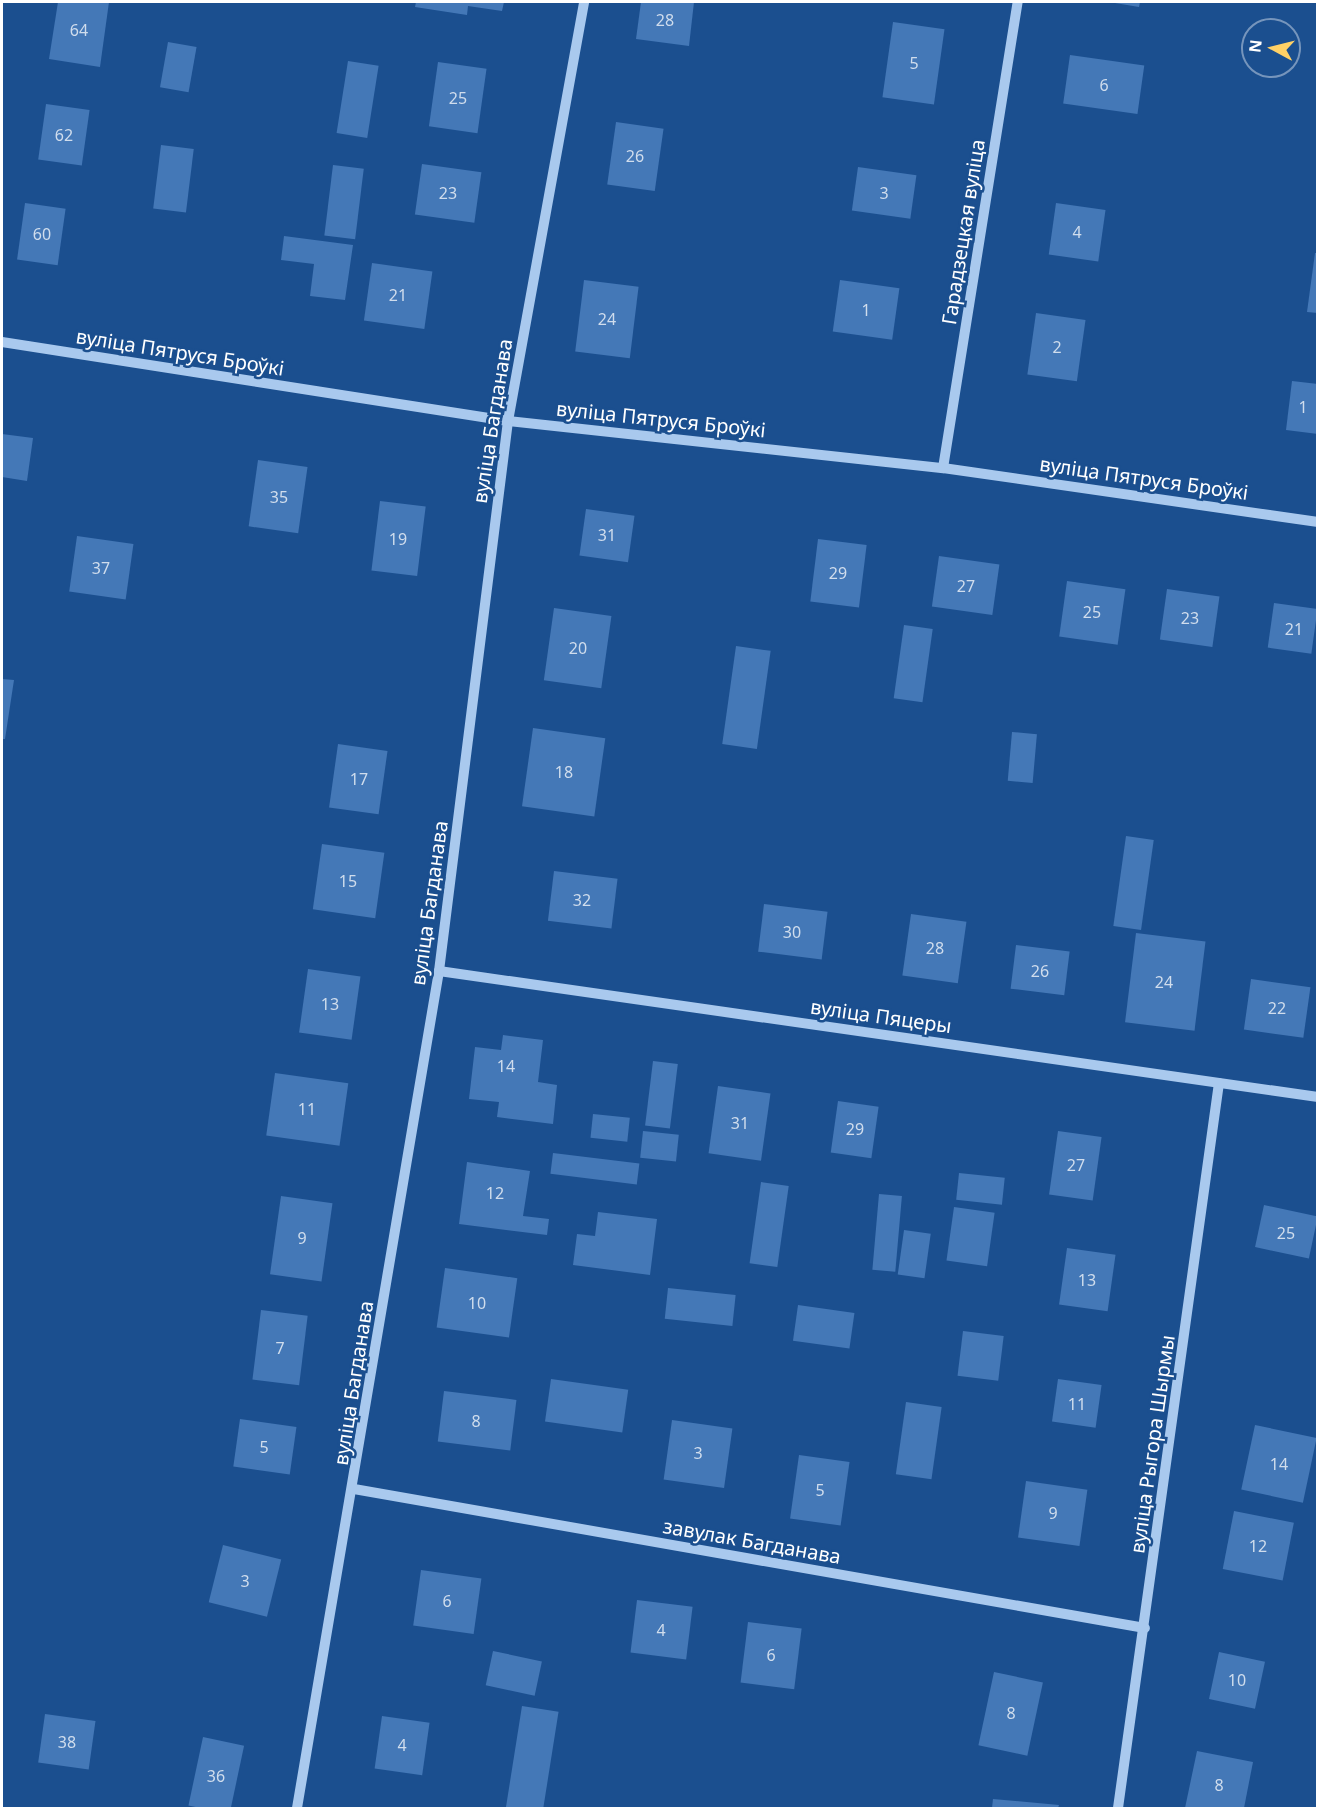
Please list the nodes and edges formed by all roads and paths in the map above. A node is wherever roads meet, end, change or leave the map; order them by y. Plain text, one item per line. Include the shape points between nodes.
1 (584, 2) edge
2 (1018, 2) edge
3 (2, 342) edge
4 (508, 421) junction
5 (943, 468) junction
6 (1317, 522) edge
7 (439, 971) junction
8 (1219, 1083) junction
9 (1317, 1097) edge
10 (354, 1489) junction
11 (1145, 1628) junction
12 (297, 1809) edge
13 (1118, 1809) edge

1 - 4 street, вуліца Багданава
2 - 5 street, Гарадзецкая вуліца
3 - 4 street, вуліца Пятруся Броўкі
4 - 5 street, вуліца Пятруся Броўкі
4 - 7 street, вуліца Багданава
5 - 6 street, вуліца Пятруся Броўкі
7 - 8 street, вуліца Пяцеры
7 - 10 street, вуліца Багданава
8 - 9 street, вуліца Пяцеры
8 - 11 street, вуліца Рыгора Шырмы
10 - 11 street, завулак Багданава
10 - 12 street, вуліца Багданава
11 - 13 street, вуліца Рыгора Шырмы

